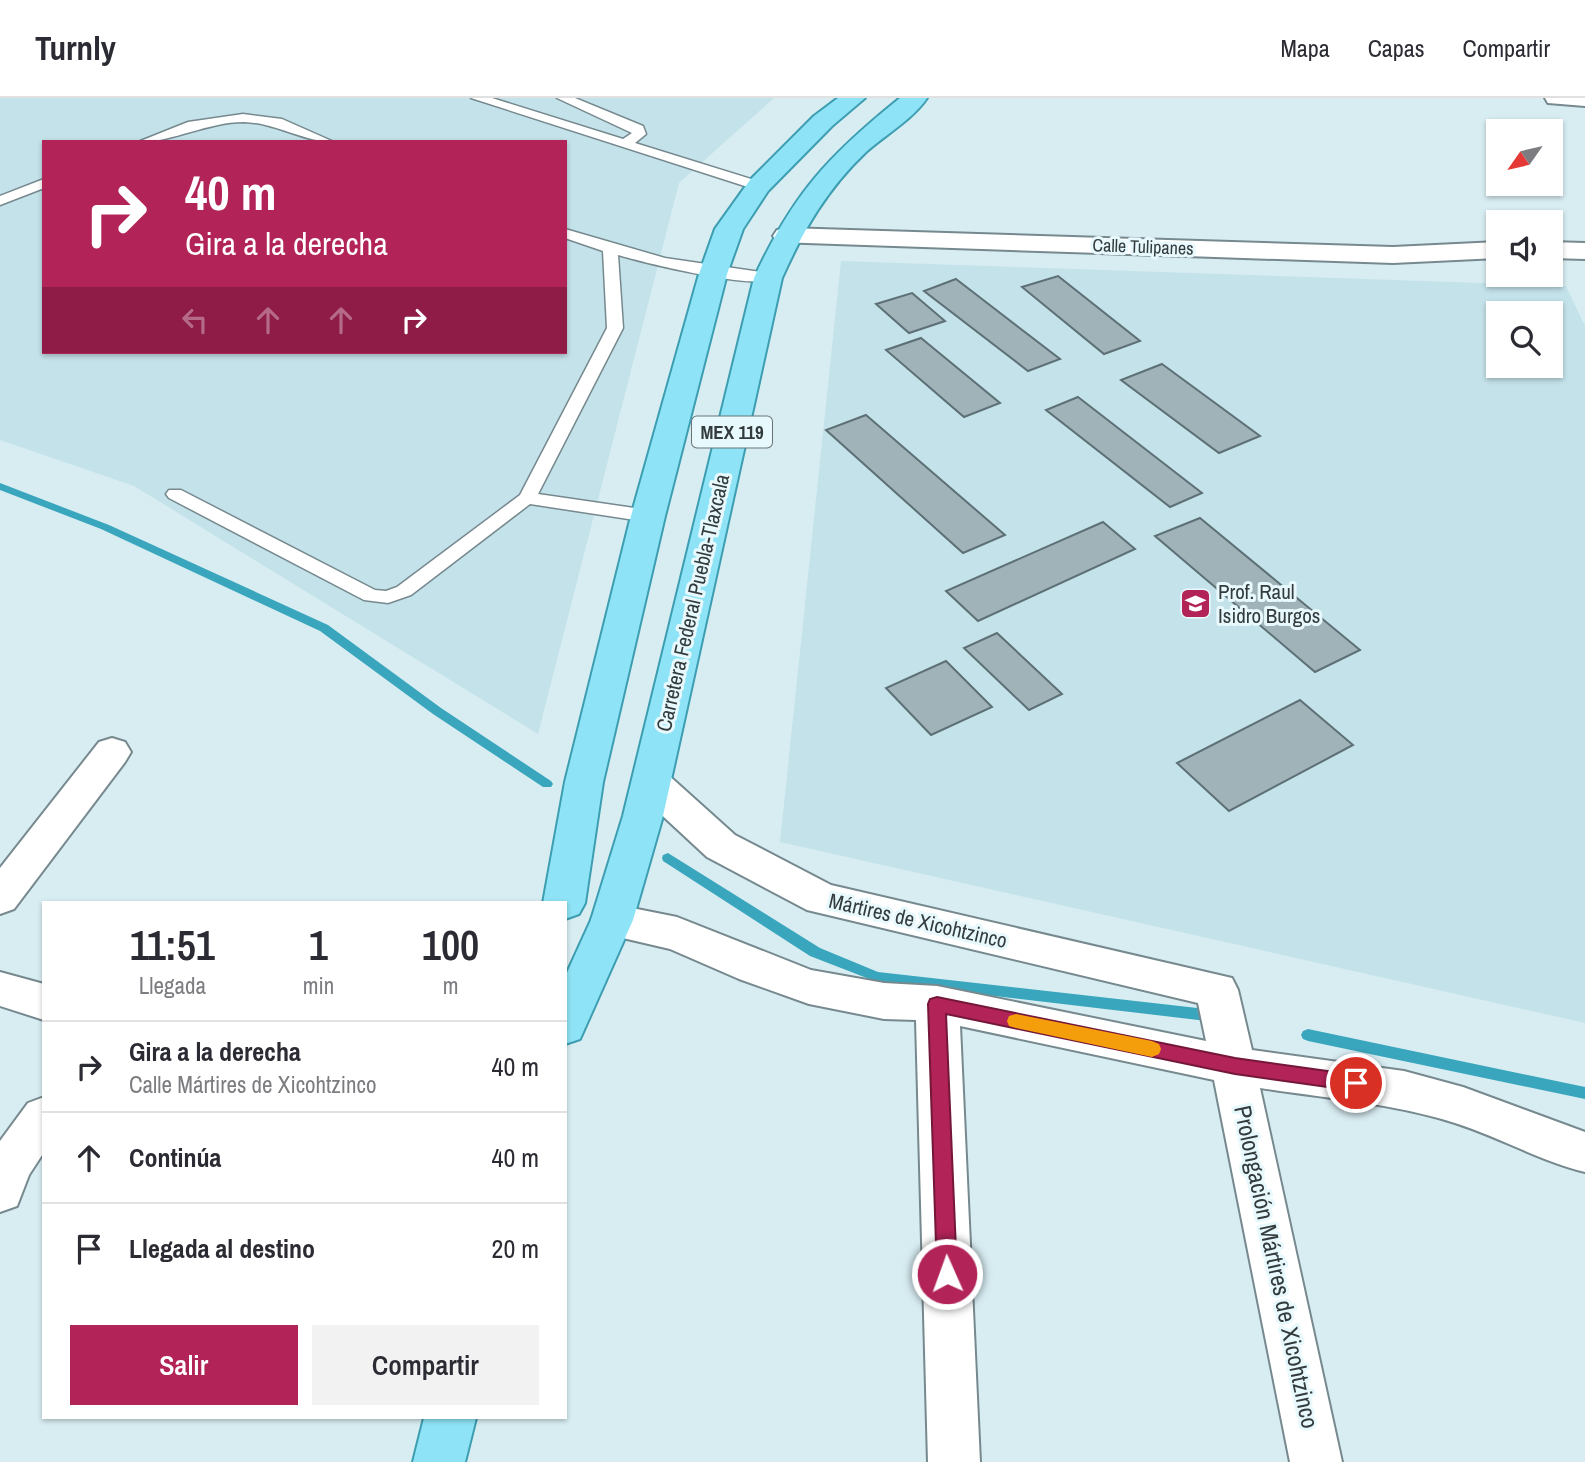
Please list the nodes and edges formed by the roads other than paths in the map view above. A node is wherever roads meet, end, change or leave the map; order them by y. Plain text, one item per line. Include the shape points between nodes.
1 (478, 98) edge
2 (564, 98) edge
3 (853, 98) edge
4 (915, 98) edge
5 (1557, 98) edge
6 (1585, 99) edge
7 (150, 140) edge
8 (322, 140) edge
9 (624, 144) junction
10 (42, 184) edge
11 (759, 186) junction
12 (0, 201) edge
13 (567, 234) edge
14 (787, 236) junction
15 (610, 250) junction
16 (1563, 250) edge
17 (1486, 251) edge
18 (1585, 251) edge
19 (713, 274) junction
20 (768, 278) junction
21 (175, 494) dead end
22 (527, 498) junction
23 (648, 516) junction
24 (112, 751) dead end
25 (652, 783) junction
26 (0, 898) edge
27 (564, 901) edge
28 (612, 920) junction
29 (0, 989) edge
30 (1217, 990) joint
31 (42, 1001) edge
32 (937, 1004) junction
33 (567, 1021) edge
34 (1235, 1066) junction
35 (42, 1119) edge
36 (1585, 1152) edge
37 (0, 1191) edge
38 (450, 1419) edge
39 (439, 1462) edge
40 (954, 1462) edge
41 (1316, 1462) edge

1 - 9 lane
2 - 9 lane via 638,129 639,134
3 - 11 main road, MEX 119 via 823,121
4 - 14 main road, Carretera Federal Puebla-Tlaxcala / MEX 119 via 868,136 822,183
5 - 6 street
7 - 8 lane via 187,125 230,118 275,122
9 - 11 lane
10 - 12 lane
11 - 19 main road, MEX 119 via 729,229
13 - 15 lane
14 - 17 street, Calle Tulipanes via 1392,255
14 - 20 main road, Carretera Federal Puebla-Tlaxcala / MEX 119
15 - 19 lane
15 - 22 lane via 615,328
16 - 18 street
19 - 20 lane
19 - 23 main road, MEX 119
20 - 25 main road, Carretera Federal Puebla-Tlaxcala / MEX 119
21 - 22 lane via 371,596 388,597 404,591
22 - 23 lane
23 - 27 main road, MEX 119 via 584,782
24 - 26 street
25 - 28 main road, Carretera Federal Puebla-Tlaxcala / MEX 119
25 - 30 street, Mártires de Xicohtzinco via 721,846 821,899
28 - 32 street via 677,934 809,987 884,1001
28 - 33 main road, Carretera Federal Puebla-Tlaxcala / MEX 119
29 - 31 street
30 - 34 street, Prolongación Mártires de Xicohtzinco
32 - 34 street
32 - 40 street
34 - 36 street via 1404,1090 1463,1106
34 - 41 street, Prolongación Mártires de Xicohtzinco
35 - 37 street via 23,1142
38 - 39 main road

